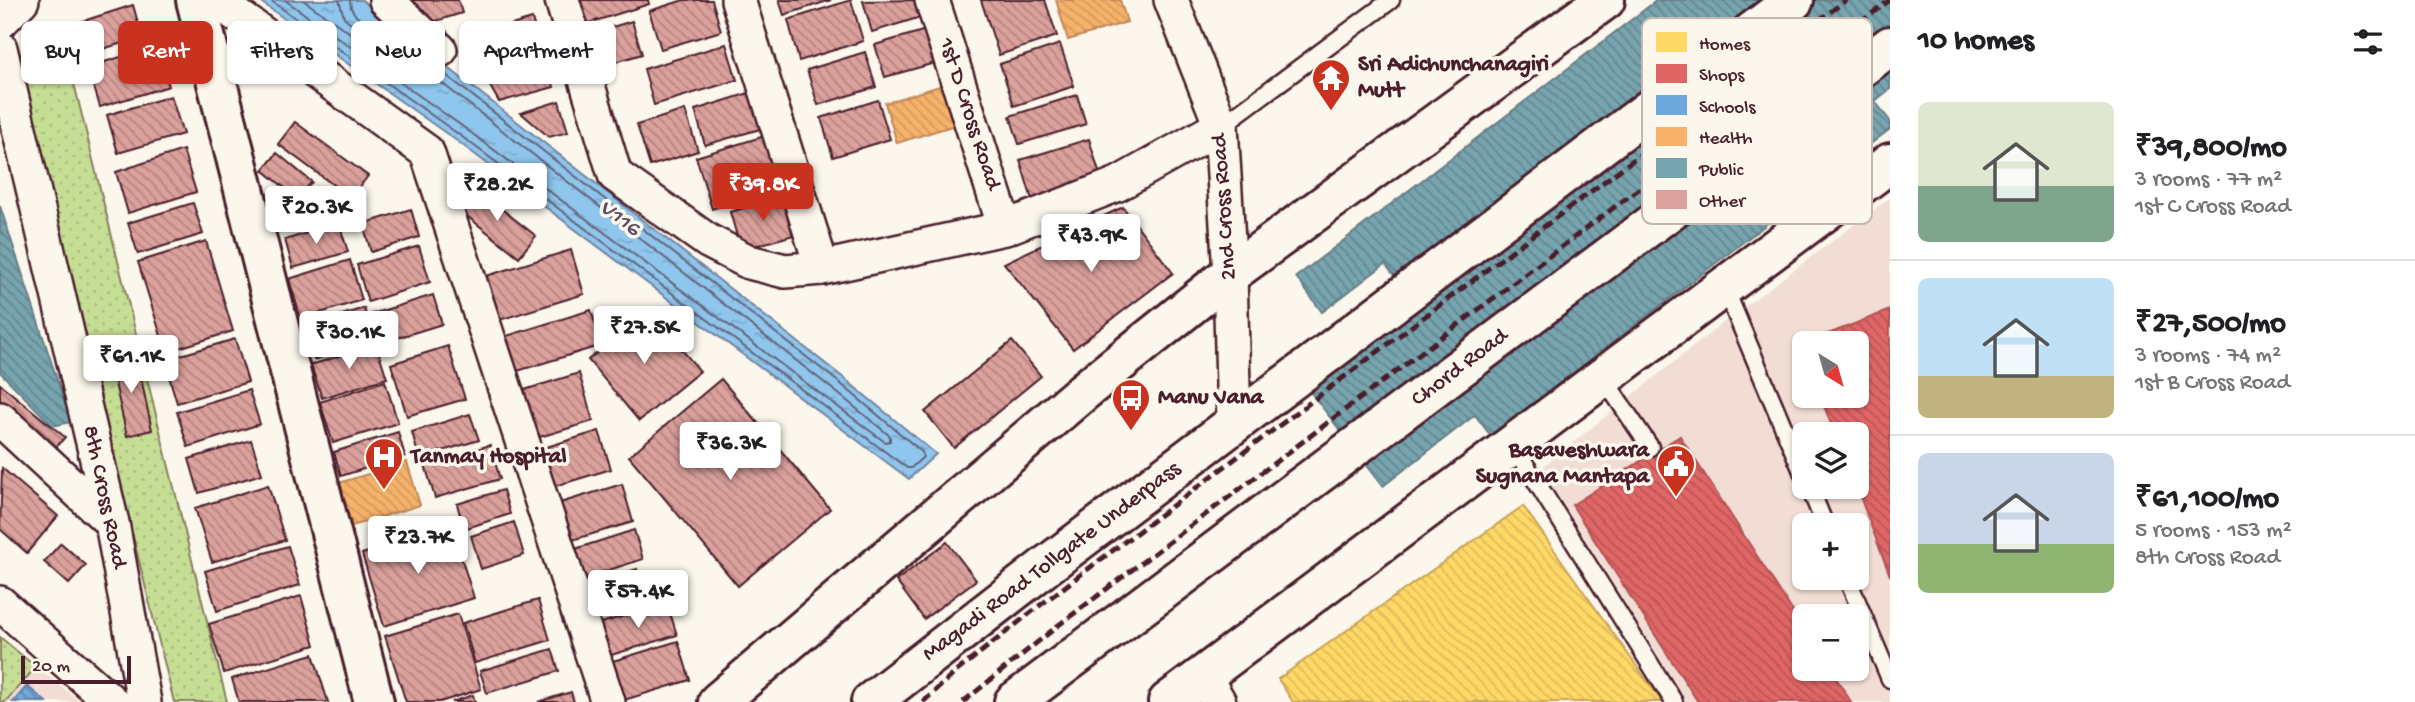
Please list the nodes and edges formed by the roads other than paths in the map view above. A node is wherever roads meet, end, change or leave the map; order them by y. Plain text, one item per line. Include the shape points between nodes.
1 (22, 0) edge
2 (196, 0) edge
3 (216, 0) edge
4 (386, 0) edge
5 (562, 0) edge
6 (738, 0) edge
7 (932, 0) edge
8 (1171, 0) edge
9 (1391, 0) edge
10 (1605, 0) edge
11 (1794, 0) edge
12 (1770, 18) edge
13 (409, 21) edge
14 (0, 22) edge
15 (1890, 46) edge
16 (0, 48) edge
17 (1872, 59) edge
18 (1642, 115) edge
19 (1221, 126) junction
20 (1890, 163) edge
21 (1872, 176) edge
22 (1652, 224) edge
23 (1808, 224) edge
24 (1005, 228) junction
25 (822, 268) junction
26 (1230, 274) junction
27 (1724, 286) junction
28 (1602, 376) junction
29 (0, 418) edge
30 (1234, 424) junction
31 (1512, 443) junction
32 (1650, 447) dead end
33 (1792, 448) edge
34 (112, 523) junction
35 (1852, 590) edge
36 (0, 603) edge
37 (1890, 679) edge
38 (1211, 689) edge
39 (1032, 698) edge
40 (111, 702) edge
41 (144, 702) edge
42 (374, 702) edge
43 (608, 702) edge
44 (718, 702) edge
45 (871, 702) edge
46 (1168, 702) edge
47 (1674, 702) edge

1 - 14 street
2 - 42 main road
3 - 43 street via 428,152
4 - 13 street
5 - 25 street via 615,175 708,241 749,262 785,271
6 - 25 street
7 - 24 street, 1st D Cross Road
8 - 19 street, 2nd Cross Road
9 - 19 lane
10 - 26 main road
11 - 12 main road
15 - 17 main road, Chord Road
16 - 34 street, 8th Cross Road
18 - 30 main road
19 - 24 street via 1118,184
19 - 26 street, 2nd Cross Road
20 - 21 main road
22 - 39 main road, Chord Road via 1107,632
23 - 27 main road
24 - 25 street
26 - 30 street, 2nd Cross Road
26 - 44 main road via 1084,391
27 - 28 main road
27 - 33 lane
28 - 31 main road
28 - 32 lane
29 - 34 street
30 - 45 main road, Magadi Road Tollgate Underpass
31 - 38 main road
31 - 47 lane
34 - 41 street, 8th Cross Road
35 - 37 lane
36 - 40 street
38 - 46 main road

